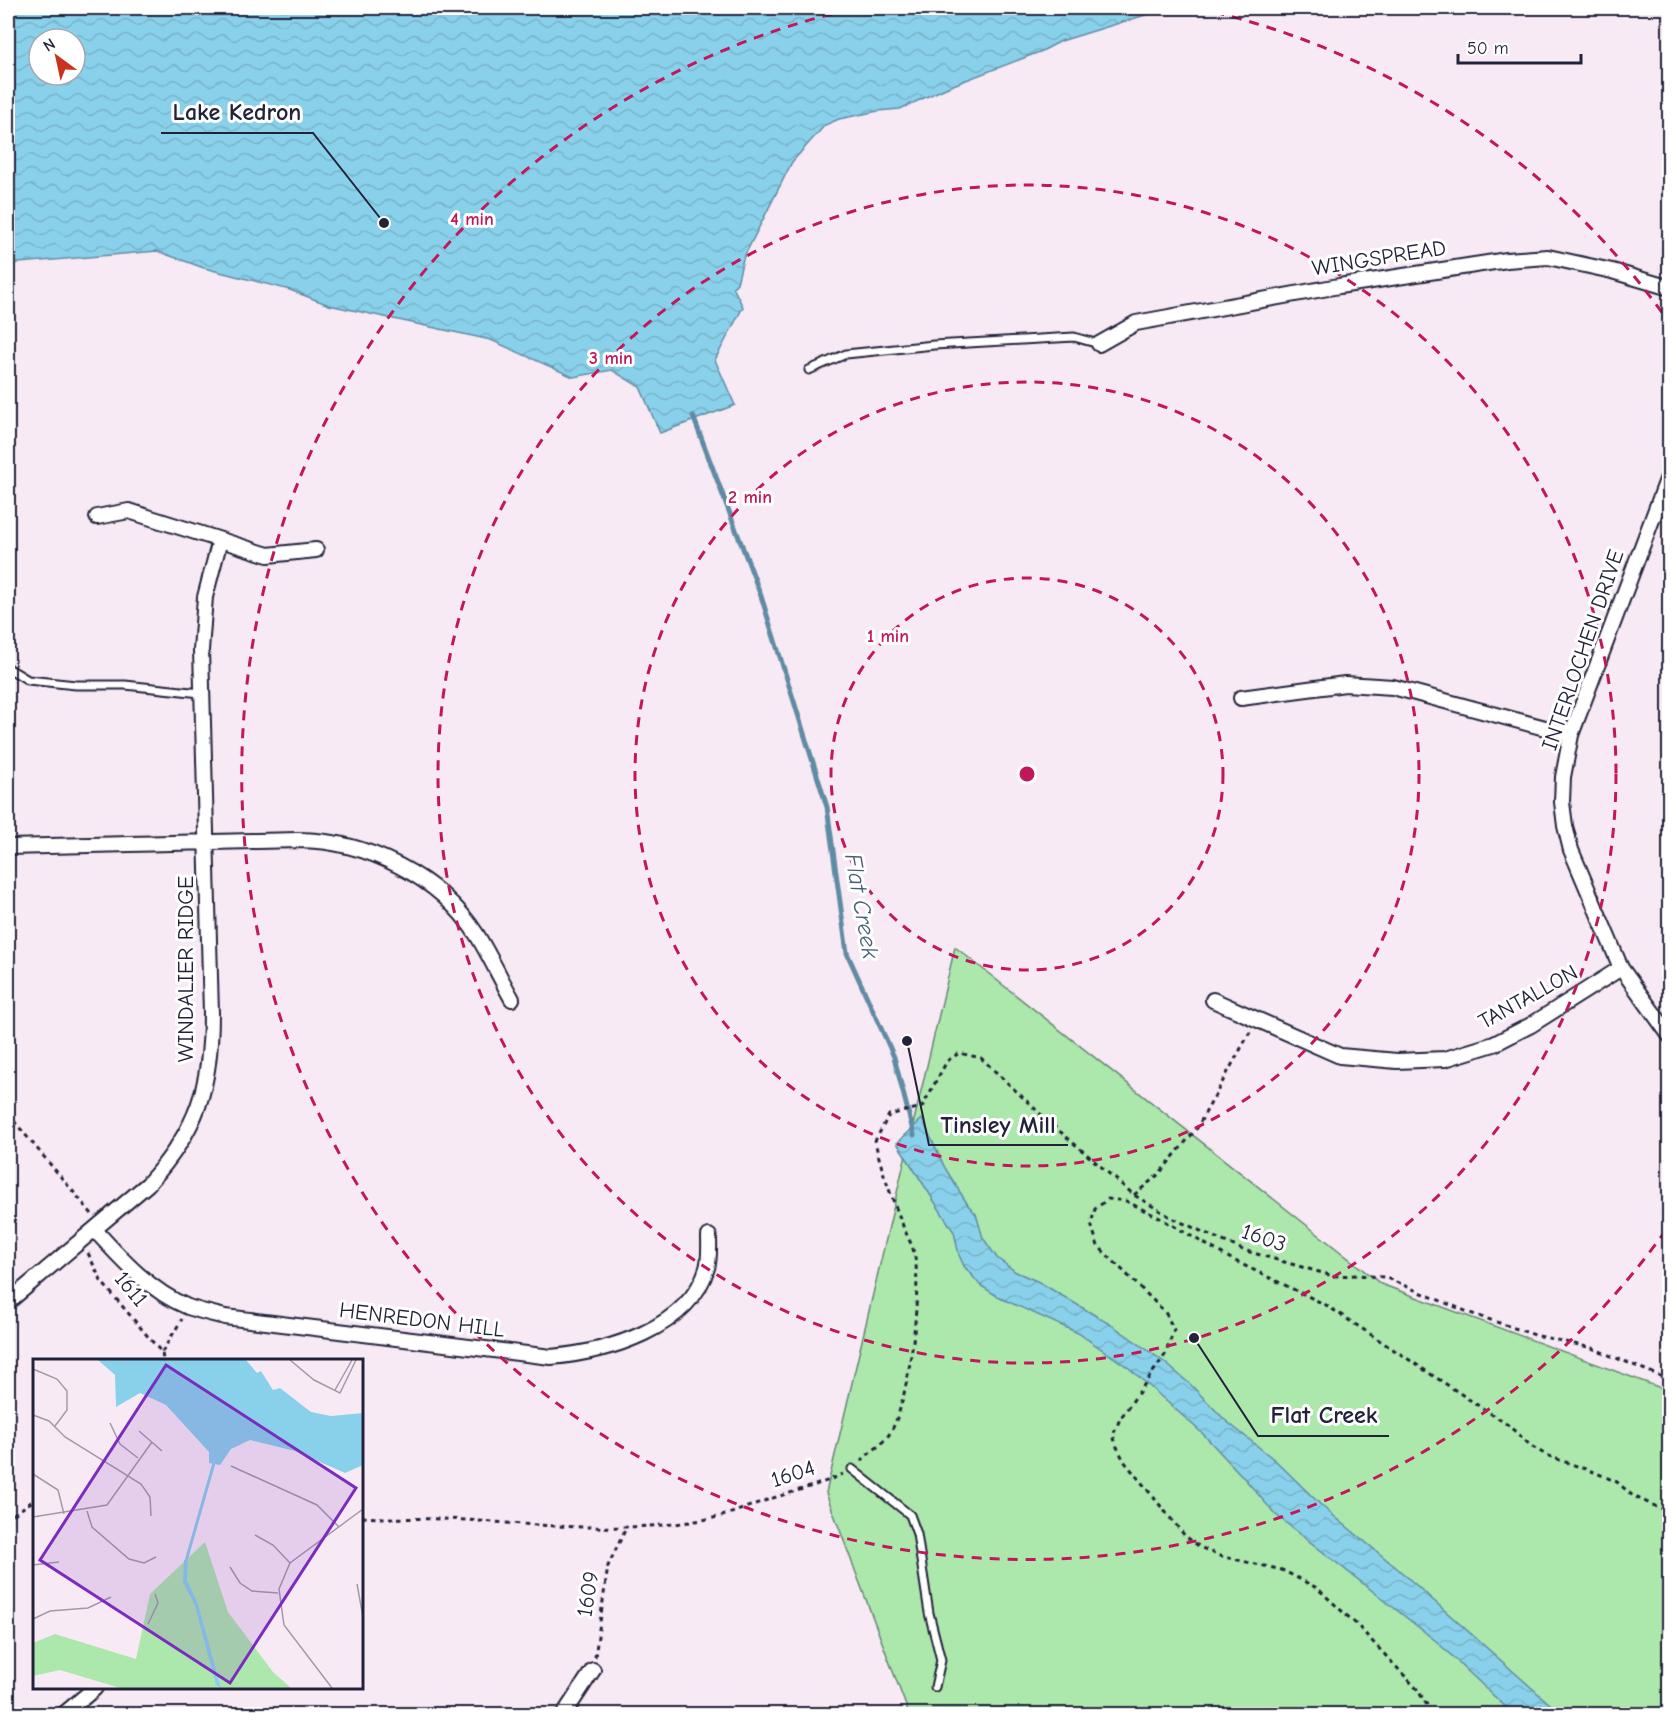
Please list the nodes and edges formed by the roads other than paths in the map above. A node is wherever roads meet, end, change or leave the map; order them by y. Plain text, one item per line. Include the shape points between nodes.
1 (1670, 288) edge
2 (1099, 344) joint
3 (809, 369) dead end
4 (1670, 472) edge
5 (97, 517) dead end
6 (220, 540) junction
7 (316, 550) dead end
8 (8, 668) edge
9 (201, 693) junction
10 (1241, 698) dead end
11 (1571, 735) junction
12 (206, 842) junction
13 (8, 847) edge
14 (1621, 968) junction
15 (512, 999) dead end
16 (1213, 1000) dead end
17 (1670, 1036) edge
18 (98, 1227) junction
19 (709, 1236) dead end
20 (8, 1302) edge
21 (852, 1469) road end
22 (593, 1670) road end
23 (935, 1687) dead end
24 (94, 1689) edge
25 (64, 1714) edge
26 (564, 1714) edge

1 - 2 street, WINGSPREAD via 1548,258 1507,260 1136,323
2 - 3 lane via 1074,337 934,345 846,354
4 - 11 street, INTERLOCHEN DRIVE
5 - 6 street via 129,512
6 - 7 street via 268,555
6 - 9 street, WINDALIER RIDGE via 201,623
8 - 9 lane via 28,680
9 - 12 street, WINDALIER RIDGE
10 - 11 street via 1345,684 1384,686
11 - 14 street, INTERLOCHEN DRIVE via 1563,777 1565,826 1571,850
12 - 13 street
12 - 15 street via 318,840 389,861 431,887 467,922
12 - 18 street, WINDALIER RIDGE via 211,1042 205,1090 184,1140 166,1164
14 - 16 street, TANTALLON via 1531,1025 1494,1044 1445,1059 1397,1061 1340,1056
14 - 17 street, INTERLOCHEN DRIVE
18 - 19 street, HENREDON HILL via 116,1254 143,1278 164,1295 189,1307 225,1317 551,1357 582,1354 634,1338 659,1325 692,1297 701,1284 708,1265
18 - 20 street, WINDALIER RIDGE
21 - 23 lane via 910,1515 941,1660
22 - 26 street
24 - 25 street

